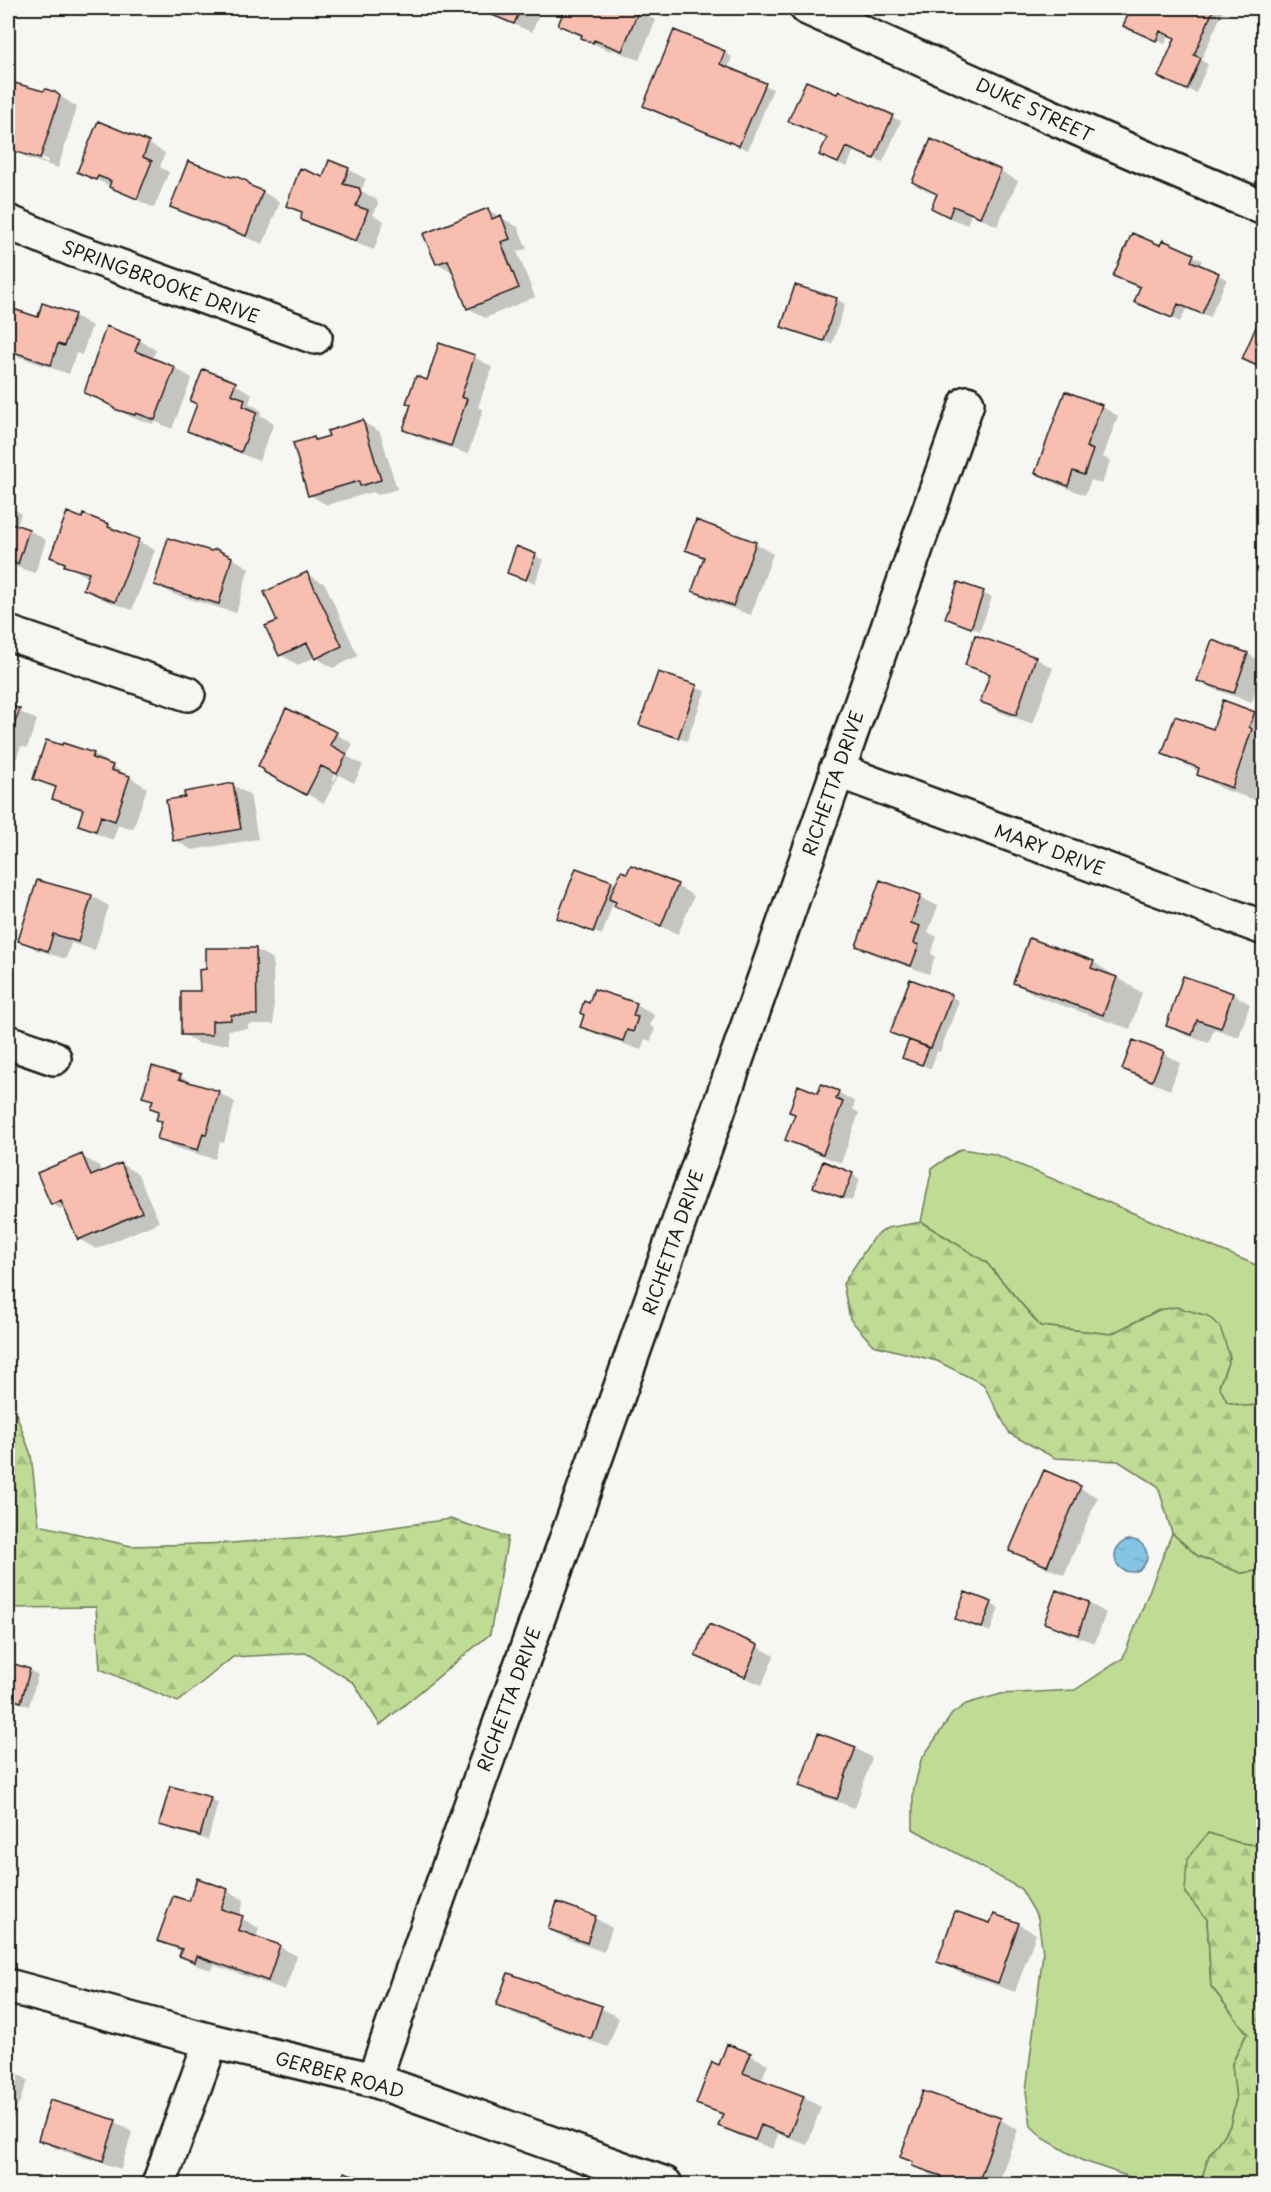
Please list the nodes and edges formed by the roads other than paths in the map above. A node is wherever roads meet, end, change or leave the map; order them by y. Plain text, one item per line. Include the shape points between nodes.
1 (827, 12) edge
2 (1263, 208) edge
3 (8, 222) edge
4 (315, 337) dead end
5 (968, 403) dead end
6 (8, 633) edge
7 (188, 694) dead end
8 (836, 770) junction
9 (1263, 928) edge
10 (8, 1042) edge
11 (54, 1058) dead end
12 (8, 1986) edge
13 (211, 2041) junction
14 (374, 2080) junction
15 (159, 2184) edge
16 (665, 2184) edge

1 - 2 street, DUKE STREET via 1080,131
3 - 4 street, SPRINGBROOKE DRIVE via 74,250
5 - 8 street, RICHETTA DRIVE
6 - 7 street
8 - 9 street, MARY DRIVE
8 - 14 street, RICHETTA DRIVE
10 - 11 street
12 - 13 street, GERBER ROAD
13 - 14 street, GERBER ROAD
13 - 15 street
14 - 16 street, GERBER ROAD

